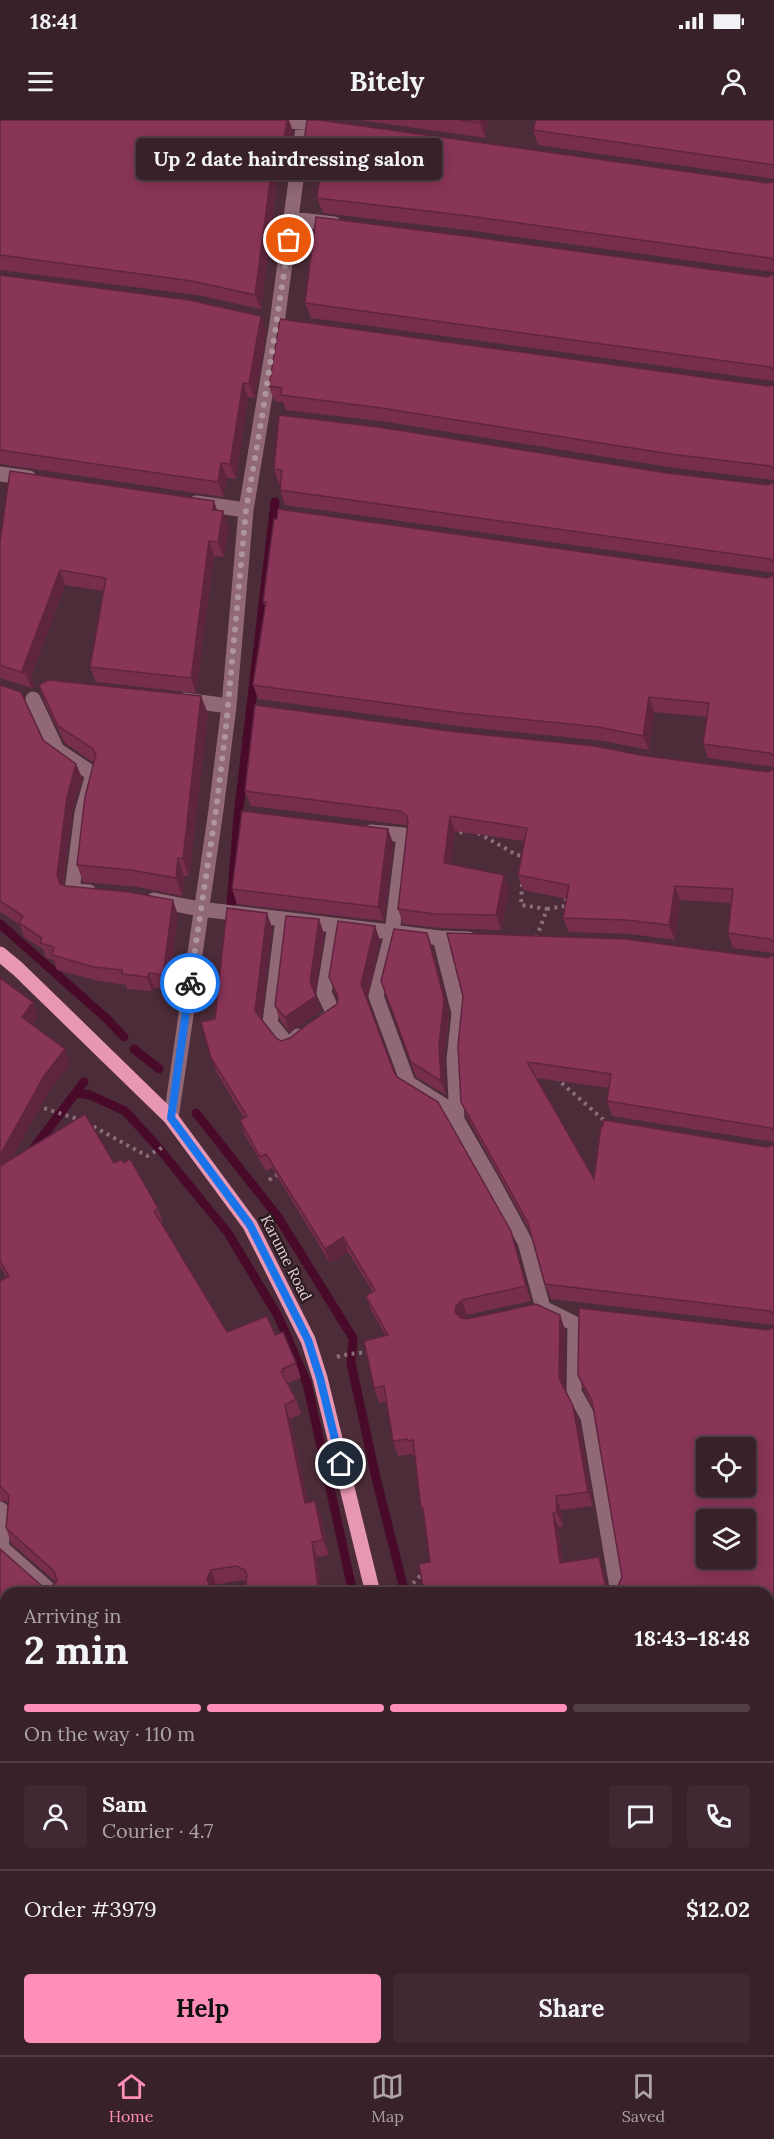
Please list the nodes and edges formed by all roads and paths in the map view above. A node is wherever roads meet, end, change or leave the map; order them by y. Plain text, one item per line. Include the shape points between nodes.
1 (276, 120) edge
2 (304, 121) edge
3 (327, 125) edge
4 (292, 219) junction
5 (350, 225) edge
6 (0, 474) edge
7 (46, 481) edge
8 (182, 501) edge
9 (246, 510) junction
10 (33, 696) dead end
11 (165, 698) edge
12 (228, 706) junction
13 (491, 829) edge
14 (360, 831) edge
15 (447, 835) edge
16 (490, 840) junction
17 (523, 865) edge
18 (523, 875) edge
19 (571, 886) edge
20 (104, 894) edge
21 (136, 897) edge
22 (200, 909) junction
23 (547, 909) junction
24 (283, 919) junction
25 (335, 926) junction
26 (392, 933) junction
27 (440, 938) junction
28 (488, 940) edge
29 (536, 941) edge
30 (0, 954) edge
31 (552, 1068) edge
32 (36, 1106) edge
33 (171, 1118) junction
34 (457, 1120) junction
35 (609, 1125) edge
36 (164, 1146) dead end
37 (289, 1168) edge
38 (269, 1180) dead end
39 (538, 1309) junction
40 (589, 1314) edge
41 (371, 1351) edge
42 (347, 1353) dead end
43 (0, 1509) edge
44 (430, 1575) edge
45 (46, 1587) edge
46 (372, 1587) edge
47 (410, 1587) edge
48 (617, 1587) edge

1 - 2 street
2 - 3 street
2 - 4 street
4 - 5 street
4 - 9 street via 268,418
6 - 7 street
8 - 9 street
9 - 12 street
10 - 20 street via 57,750 93,774 82,813 72,891
11 - 12 street
12 - 22 street
13 - 16 path
14 - 26 street via 404,835
15 - 16 path via 474,831
16 - 17 path via 524,855
18 - 23 path via 521,905
19 - 23 path via 564,906
21 - 22 street
22 - 24 street
22 - 33 street
23 - 29 path
24 - 25 street
24 - 25 street via 270,1023 289,1046 297,1036 334,1014 324,993
25 - 26 street
26 - 27 street
26 - 34 street via 376,996 408,1083 451,1110
27 - 28 street
27 - 34 street via 459,1013 454,1060
30 - 33 main road, Karume Road
31 - 35 path via 556,1078
32 - 36 path via 82,1120 147,1156
33 - 46 main road, Karume Road via 250,1225 308,1340
34 - 39 street via 525,1242
37 - 38 path
39 - 40 street
39 - 48 street via 575,1324 574,1392 588,1417
41 - 42 path
43 - 45 street via 5,1513 1,1547
44 - 47 path via 419,1576

